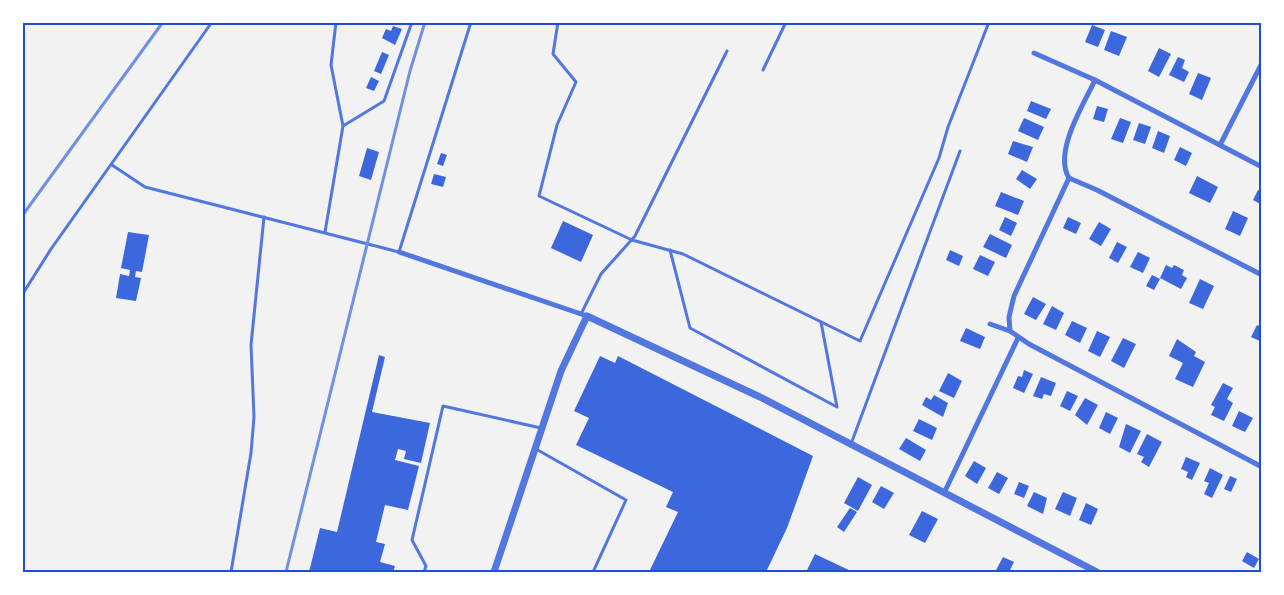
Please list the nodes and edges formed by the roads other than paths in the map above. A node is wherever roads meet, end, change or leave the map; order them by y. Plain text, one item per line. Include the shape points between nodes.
1 (213, 22) edge
2 (336, 22) edge
3 (412, 22) edge
4 (471, 22) edge
5 (558, 22) edge
6 (786, 22) edge
7 (989, 22) edge
8 (727, 51) dead end
9 (1034, 53) dead end
10 (1262, 63) edge
11 (763, 69) dead end
12 (1095, 80) junction
13 (343, 126) junction
14 (1220, 145) junction
15 (960, 151) dead end
16 (112, 165) junction
17 (1262, 167) edge
18 (1069, 178) junction
19 (264, 217) junction
20 (324, 232) junction
21 (632, 240) junction
22 (670, 250) junction
23 (399, 252) junction
24 (1262, 275) edge
25 (22, 295) edge
26 (584, 315) junction
27 (821, 322) junction
28 (990, 324) dead end
29 (1010, 331) junction
30 (1018, 338) junction
31 (541, 428) junction
32 (851, 444) junction
33 (534, 448) junction
34 (1262, 467) edge
35 (945, 491) junction
36 (231, 573) edge
37 (424, 573) edge
38 (495, 573) edge
39 (592, 573) edge
40 (1097, 573) edge

1 - 16 lane
2 - 13 lane via 331,65
3 - 13 lane via 384,100
4 - 23 lane
5 - 21 lane via 553,54 576,82 557,125 539,196
6 - 11 lane
7 - 27 lane via 939,158 860,341
8 - 21 lane
9 - 12 street
10 - 14 street
12 - 14 street
12 - 18 street via 1067,141 1064,166
13 - 20 lane
14 - 17 street
15 - 32 lane
16 - 19 lane via 145,188
16 - 25 lane
18 - 24 street
18 - 29 street via 1014,296 1008,320
19 - 20 lane
19 - 36 lane via 251,345 252,453
20 - 23 lane
21 - 22 lane
21 - 26 lane via 601,274
22 - 27 lane
22 - 27 lane via 690,328 837,407
23 - 26 street
26 - 31 street
26 - 32 street
28 - 29 street
29 - 30 street
30 - 34 street
30 - 35 street
31 - 33 street
31 - 37 lane via 443,406 412,540 426,566
32 - 35 street
33 - 38 street
33 - 39 lane via 626,500
35 - 40 street

